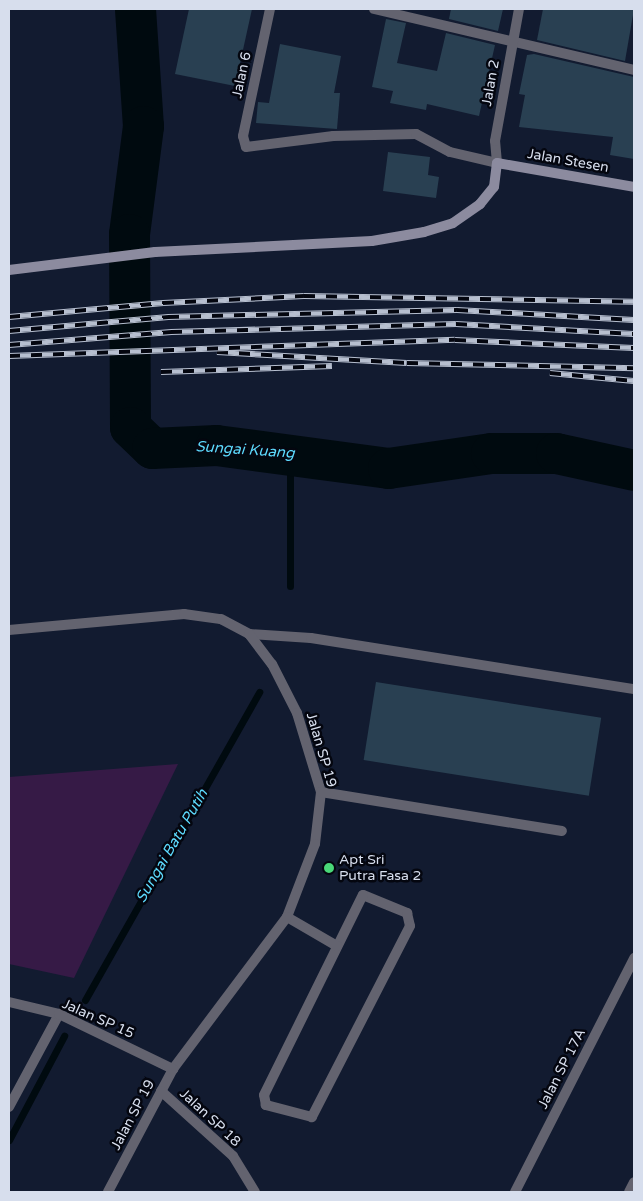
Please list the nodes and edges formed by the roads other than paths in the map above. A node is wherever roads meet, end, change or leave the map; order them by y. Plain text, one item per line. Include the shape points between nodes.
1 (270, 9) edge
2 (374, 9) edge
3 (519, 9) edge
4 (512, 44) junction
5 (634, 70) edge
6 (497, 163) junction
7 (634, 187) edge
8 (9, 270) edge
9 (9, 630) edge
10 (249, 634) junction
11 (634, 689) edge
12 (321, 792) junction
13 (562, 831) dead end
14 (287, 917) junction
15 (337, 946) junction
16 (634, 958) edge
17 (9, 1002) edge
18 (59, 1014) junction
19 (172, 1068) junction
20 (161, 1091) junction
21 (9, 1107) edge
22 (634, 1182) edge
23 (108, 1192) edge
24 (255, 1192) edge
25 (515, 1192) edge
26 (629, 1192) edge

1 - 6 street, Jalan 6 via 243,136 246,147 333,136 416,134 450,152
2 - 4 street
3 - 4 street, Jalan 2
4 - 5 street
4 - 6 street, Jalan 2 via 495,140
6 - 7 main road, Jalan Stesen
6 - 8 main road via 494,186 480,204 453,223 424,232 372,242 156,252
9 - 10 street, Jalan SP 19 via 184,614 221,619
10 - 11 street via 311,638
10 - 12 street, Jalan SP 19 via 272,664 297,713
12 - 13 street
12 - 14 street, Jalan SP 19 via 315,844
14 - 15 street
14 - 19 street, Jalan SP 19
15 - 15 street via 262,1101 304,1118 312,1117 318,1110 412,919 364,896
16 - 25 street, Jalan SP 17A
17 - 18 street, Jalan SP 15
18 - 19 street, Jalan SP 15
18 - 21 street
19 - 20 street, Jalan SP 19
20 - 23 street, Jalan SP 19
20 - 24 street, Jalan SP 18 via 233,1156
22 - 26 street

